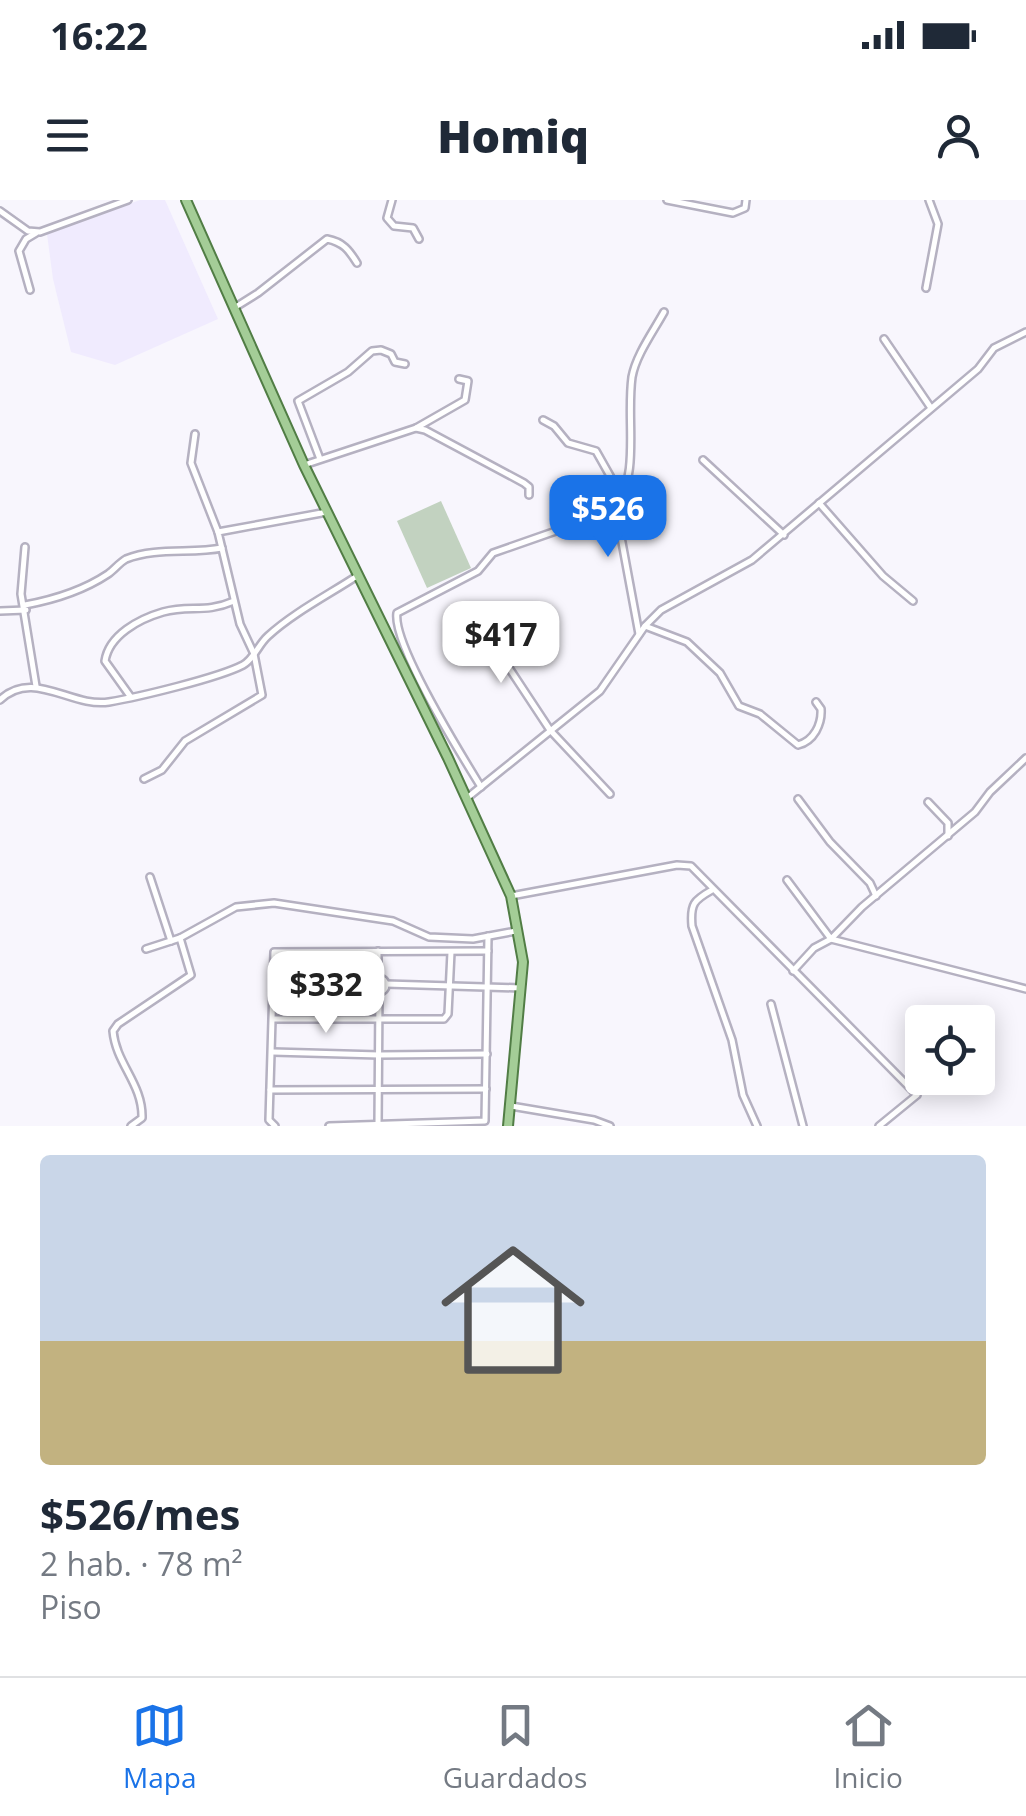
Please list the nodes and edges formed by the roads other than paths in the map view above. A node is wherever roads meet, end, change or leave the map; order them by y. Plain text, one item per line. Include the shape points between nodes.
1 (128, 200) edge
2 (186, 200) edge
3 (392, 200) edge
4 (667, 200) edge
5 (746, 200) edge
6 (929, 200) edge
7 (2, 215) edge
8 (36, 233) junction
9 (418, 240) dead end
10 (358, 263) dead end
11 (926, 288) dead end
12 (30, 290) dead end
13 (233, 309) junction
14 (664, 312) dead end
15 (1026, 332) edge
16 (884, 339) dead end
17 (405, 364) dead end
18 (459, 379) dead end
19 (930, 408) junction
20 (543, 420) dead end
21 (416, 428) junction
22 (194, 434) dead end
23 (320, 459) junction
24 (702, 460) dead end
25 (304, 465) junction
26 (529, 495) dead end
27 (626, 495) junction
28 (819, 503) junction
29 (616, 510) junction
30 (327, 512) junction
31 (218, 532) junction
32 (784, 535) junction
33 (25, 547) dead end
34 (222, 548) junction
35 (357, 576) junction
36 (234, 600) junction
37 (913, 601) dead end
38 (25, 608) junction
39 (0, 611) edge
40 (480, 624) dead end
41 (645, 626) junction
42 (639, 634) junction
43 (254, 654) junction
44 (36, 686) junction
45 (130, 696) junction
46 (0, 700) edge
47 (816, 702) dead end
48 (550, 730) junction
49 (1026, 758) edge
50 (144, 779) dead end
51 (480, 787) junction
52 (610, 794) dead end
53 (467, 798) junction
54 (798, 800) dead end
55 (928, 802) dead end
56 (948, 836) junction
57 (150, 877) dead end
58 (787, 880) dead end
59 (712, 890) junction
60 (511, 896) junction
61 (876, 896) junction
62 (519, 930) junction
63 (488, 936) junction
64 (180, 938) junction
65 (830, 939) junction
66 (172, 942) junction
67 (146, 949) dead end
68 (378, 951) junction
69 (488, 951) junction
70 (451, 952) junction
71 (793, 971) junction
72 (378, 978) junction
73 (273, 984) junction
74 (371, 984) junction
75 (386, 984) junction
76 (487, 985) junction
77 (449, 986) junction
78 (521, 988) junction
79 (1026, 988) edge
80 (379, 993) junction
81 (771, 1004) dead end
82 (379, 1018) junction
83 (273, 1019) junction
84 (273, 1052) junction
85 (486, 1054) junction
86 (379, 1055) junction
87 (270, 1090) junction
88 (379, 1090) junction
89 (486, 1090) junction
90 (510, 1106) junction
91 (378, 1125) edge
92 (131, 1126) edge
93 (274, 1126) edge
94 (330, 1126) edge
95 (508, 1126) edge
96 (610, 1126) edge
97 (758, 1126) edge
98 (803, 1126) edge
99 (879, 1126) edge

1 - 8 street
2 - 13 main road
3 - 9 street via 387,218 413,228
4 - 5 street via 733,213
6 - 11 street via 938,224
7 - 8 street
8 - 12 street via 19,251
10 - 13 street via 349,249 327,239
13 - 25 main road
14 - 27 street via 634,370
15 - 19 street via 994,348
16 - 19 street
17 - 23 street via 372,351 298,401
18 - 21 street via 468,381 465,400
19 - 28 street
20 - 27 street via 568,443 596,451
21 - 23 street
21 - 26 street via 524,483
22 - 31 street via 191,464
23 - 25 street
24 - 32 street
25 - 30 main road
27 - 29 street
28 - 32 street
28 - 37 street
29 - 42 street
29 - 51 street via 493,553 478,572 397,614 414,666
30 - 31 street
30 - 35 main road
31 - 34 street
32 - 41 street
33 - 38 street
34 - 36 street
34 - 38 street via 125,560 90,583
35 - 43 street via 269,635
35 - 53 main road
36 - 43 street
36 - 45 street via 205,610 162,612 117,636 105,661
38 - 39 street
38 - 44 street
40 - 48 street
41 - 42 street
41 - 47 street via 687,642 720,673 739,706 798,745 819,724
42 - 48 street via 600,690
43 - 45 street via 227,672
43 - 50 street via 259,699 185,741 162,770
44 - 45 street via 88,704
44 - 46 street
48 - 51 street
48 - 52 street
49 - 56 street
51 - 53 street
53 - 60 main road
54 - 61 street
55 - 56 street via 948,823
56 - 61 street
57 - 66 street
58 - 65 street
59 - 60 street via 686,864
59 - 71 street
59 - 97 street via 694,900 692,926
60 - 62 main road
61 - 65 street
62 - 63 street
62 - 78 main road
63 - 64 street via 429,937 392,921 274,903 236,908
63 - 69 street
64 - 66 street
64 - 92 street via 190,974 114,1032 142,1111
65 - 71 street
65 - 79 street
66 - 67 street
68 - 70 street
68 - 72 street
68 - 73 street via 278,950
69 - 70 street
69 - 76 street
70 - 77 street
71 - 99 street via 917,1095
72 - 74 street
72 - 75 street
73 - 74 street
73 - 83 street
74 - 80 street
75 - 77 street
75 - 80 street
76 - 77 street
76 - 78 street
76 - 85 street
77 - 82 street via 444,1019
78 - 90 main road
80 - 82 street
81 - 98 street
82 - 83 street
82 - 86 street
83 - 84 street
84 - 86 street
84 - 87 street
85 - 86 street
85 - 89 street
86 - 88 street
87 - 88 street
87 - 93 street
88 - 89 street
88 - 91 street
89 - 91 street via 482,1123
90 - 95 main road
90 - 96 street
91 - 94 street

